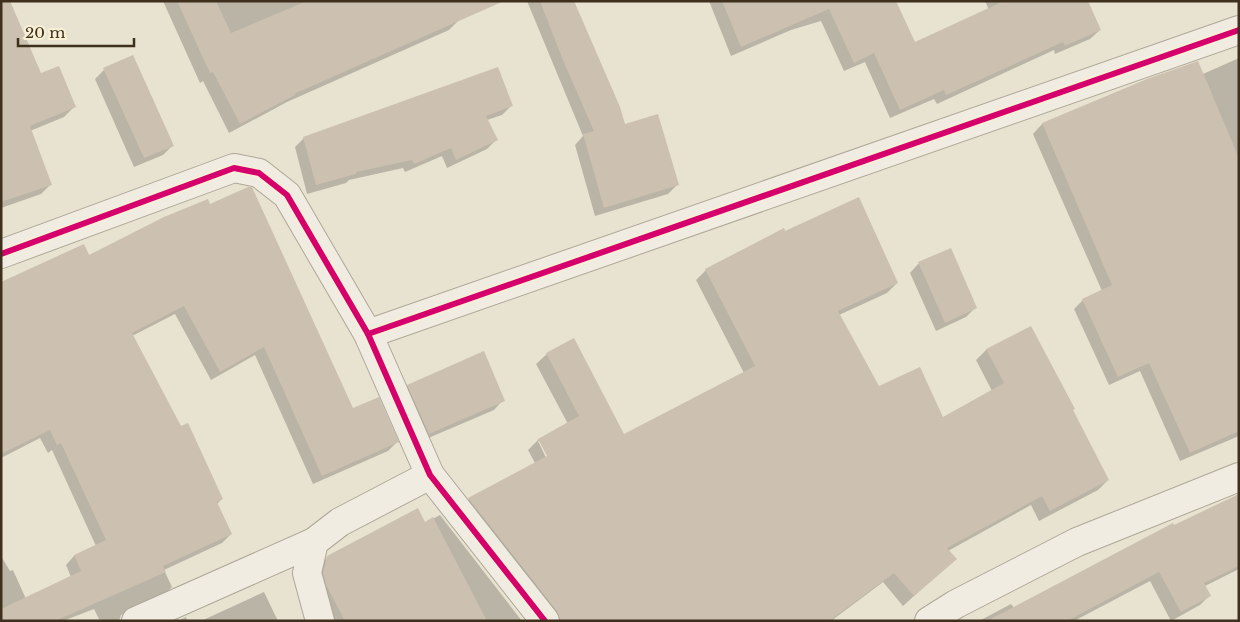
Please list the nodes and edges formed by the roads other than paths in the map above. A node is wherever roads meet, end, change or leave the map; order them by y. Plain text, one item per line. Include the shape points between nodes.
1 (1239, 30) edge
2 (1, 254) edge
3 (368, 334) junction
4 (430, 475) junction
5 (1239, 477) edge
6 (314, 542) junction
7 (136, 621) edge
8 (320, 621) edge
9 (545, 621) edge
10 (929, 621) edge

1 - 3 street
2 - 3 street via 234,168 259,173 287,196
3 - 4 street
4 - 6 street via 340,522
4 - 9 street
5 - 10 street via 1077,542
6 - 7 street
6 - 8 street via 306,573

